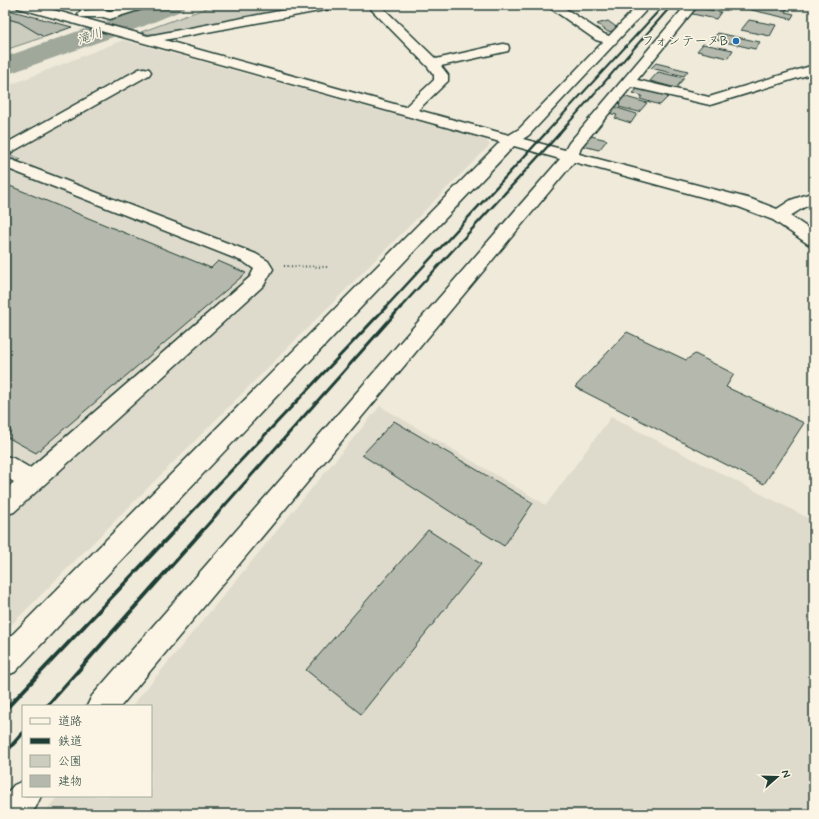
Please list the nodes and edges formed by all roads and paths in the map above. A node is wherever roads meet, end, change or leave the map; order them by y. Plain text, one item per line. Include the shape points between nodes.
1 (22, 5) edge
2 (92, 5) edge
3 (330, 5) edge
4 (373, 5) edge
5 (552, 5) edge
6 (645, 5) edge
7 (692, 5) edge
8 (134, 6) edge
9 (78, 16) junction
10 (145, 40) junction
11 (611, 40) junction
12 (503, 48) dead end
13 (433, 64) junction
14 (814, 69) edge
15 (144, 72) dead end
16 (628, 82) junction
17 (408, 112) junction
18 (512, 140) junction
19 (571, 156) junction
20 (8, 157) edge
21 (814, 198) edge
22 (779, 216) junction
23 (814, 240) edge
24 (329, 267) dead end
25 (264, 269) junction
26 (5, 465) edge
27 (32, 481) junction
28 (5, 505) edge
29 (5, 662) edge
30 (103, 705) edge
31 (24, 797) edge
32 (10, 814) edge

1 - 9 street
2 - 9 street
3 - 10 street
4 - 13 street
5 - 11 street via 600,38
6 - 11 street
7 - 16 street
8 - 9 street via 110,15 103,13
9 - 10 street via 97,26
10 - 17 street
11 - 18 street via 524,132
12 - 13 street
13 - 17 street via 441,81
14 - 16 street via 710,101
15 - 20 street
16 - 19 street via 574,146
17 - 18 street
18 - 19 street
18 - 29 street
19 - 22 street via 745,203
19 - 30 street
20 - 25 street via 250,258
21 - 22 street via 797,204
22 - 23 street
24 - 25 path via 281,266
25 - 27 street via 264,273 257,281
26 - 27 street
27 - 28 street
31 - 32 street

